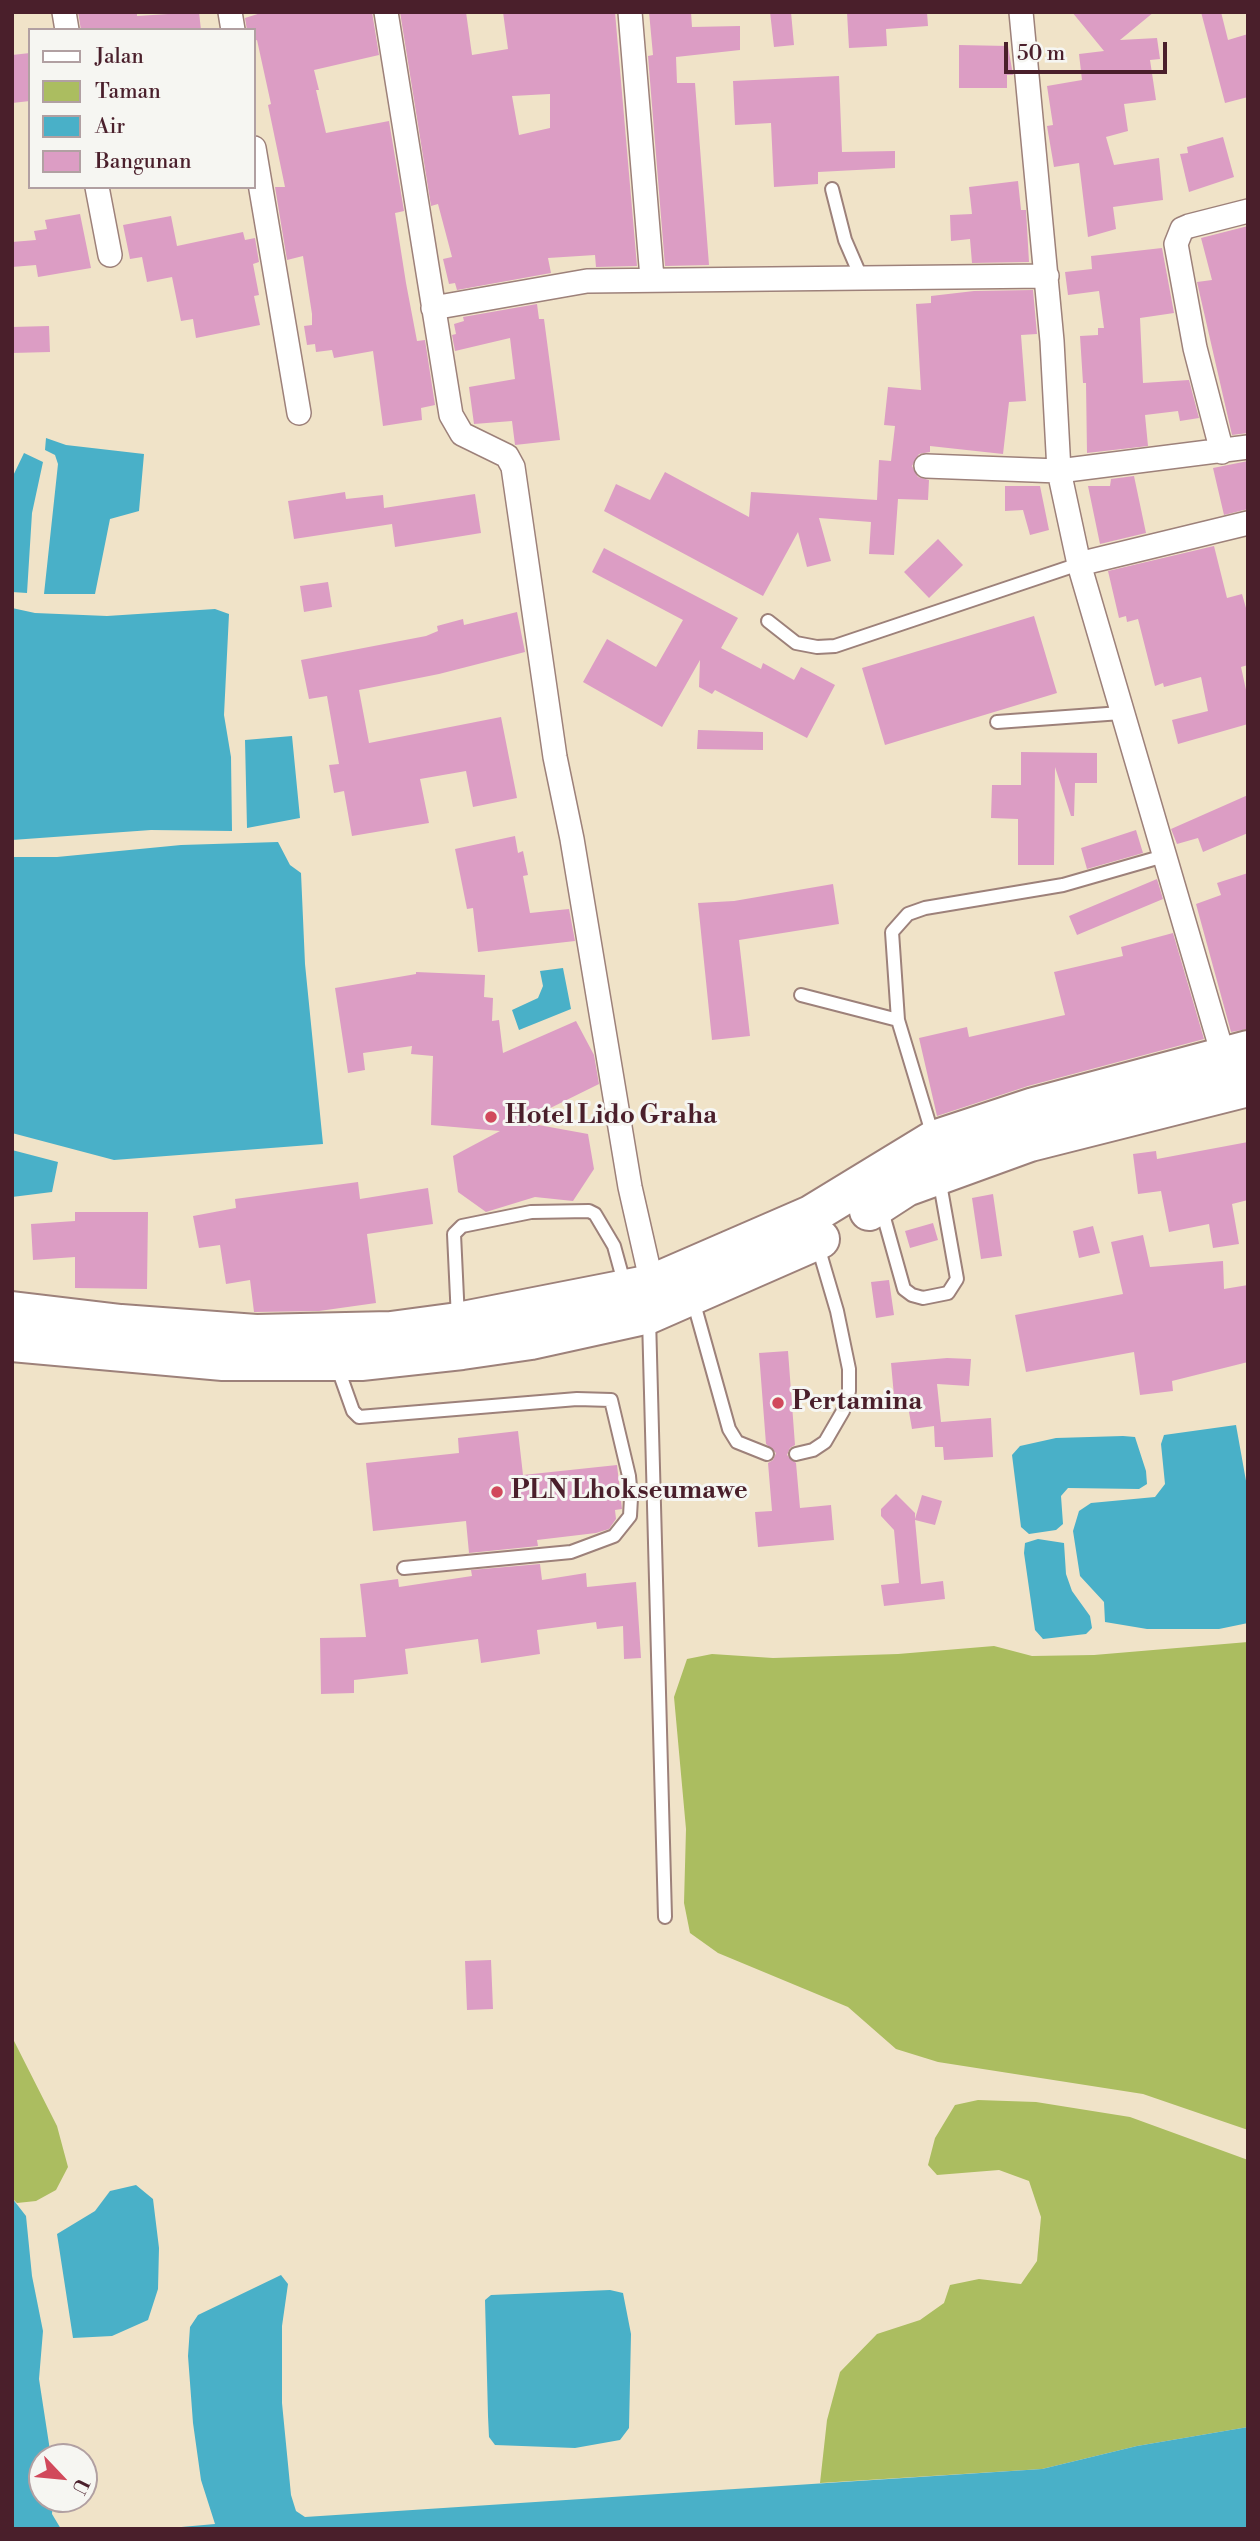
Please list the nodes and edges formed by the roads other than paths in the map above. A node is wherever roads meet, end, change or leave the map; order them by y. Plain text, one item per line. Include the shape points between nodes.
1 (386, 12) edge
2 (630, 12) edge
3 (1021, 12) edge
4 (256, 160) edge
5 (97, 189) edge
6 (832, 189) dead end
7 (1248, 211) edge
8 (110, 255) dead end
9 (1047, 276) junction
10 (861, 277) junction
11 (652, 278) junction
12 (433, 308) junction
13 (299, 413) dead end
14 (1248, 447) edge
15 (1222, 452) junction
16 (926, 467) dead end
17 (1059, 471) junction
18 (1248, 523) edge
19 (1079, 564) junction
20 (768, 621) dead end
21 (1121, 713) junction
22 (997, 722) dead end
23 (1164, 856) junction
24 (801, 995) dead end
25 (898, 1020) junction
26 (1236, 1052) edge
27 (1248, 1087) edge
28 (936, 1157) junction
29 (880, 1205) junction
30 (814, 1228) junction
31 (642, 1296) junction
32 (692, 1297) junction
33 (12, 1311) edge
34 (460, 1336) junction
35 (120, 1338) junction
36 (12, 1342) edge
37 (335, 1360) junction
38 (767, 1454) dead end
39 (796, 1454) dead end
40 (404, 1568) dead end
41 (665, 1917) dead end

1 - 12 street
2 - 11 street
3 - 9 street
4 - 13 street
5 - 8 street
6 - 10 lane via 845,240
7 - 15 street via 1182,229 1175,244
9 - 10 street
9 - 17 street
10 - 11 street
11 - 12 street via 547,286
12 - 31 street via 457,429 507,456 513,467 555,757 630,1186
14 - 15 street
15 - 17 street
16 - 17 street
17 - 19 street
18 - 19 street
19 - 20 lane via 835,646 796,643
19 - 21 street
21 - 22 lane
21 - 23 street
23 - 25 lane via 1063,885 908,914 892,932
23 - 26 street
24 - 25 lane
25 - 28 lane
26 - 28 highway via 1034,1107
27 - 28 highway
28 - 29 highway
28 - 29 lane via 957,1279 948,1293 923,1298 904,1289
28 - 30 highway
29 - 30 highway
30 - 31 highway
30 - 32 highway
30 - 39 lane via 837,1311 849,1391 825,1442
31 - 32 highway
31 - 34 highway via 531,1340
31 - 34 lane via 600,1218 589,1211 531,1212 462,1226 454,1234
31 - 41 lane
32 - 38 lane via 729,1429 737,1442
33 - 35 highway
34 - 35 highway via 391,1331
34 - 37 highway via 361,1361
35 - 36 highway
35 - 37 highway via 223,1361
37 - 40 lane via 359,1417 587,1398 611,1400 631,1498 630,1516 614,1536 571,1552

